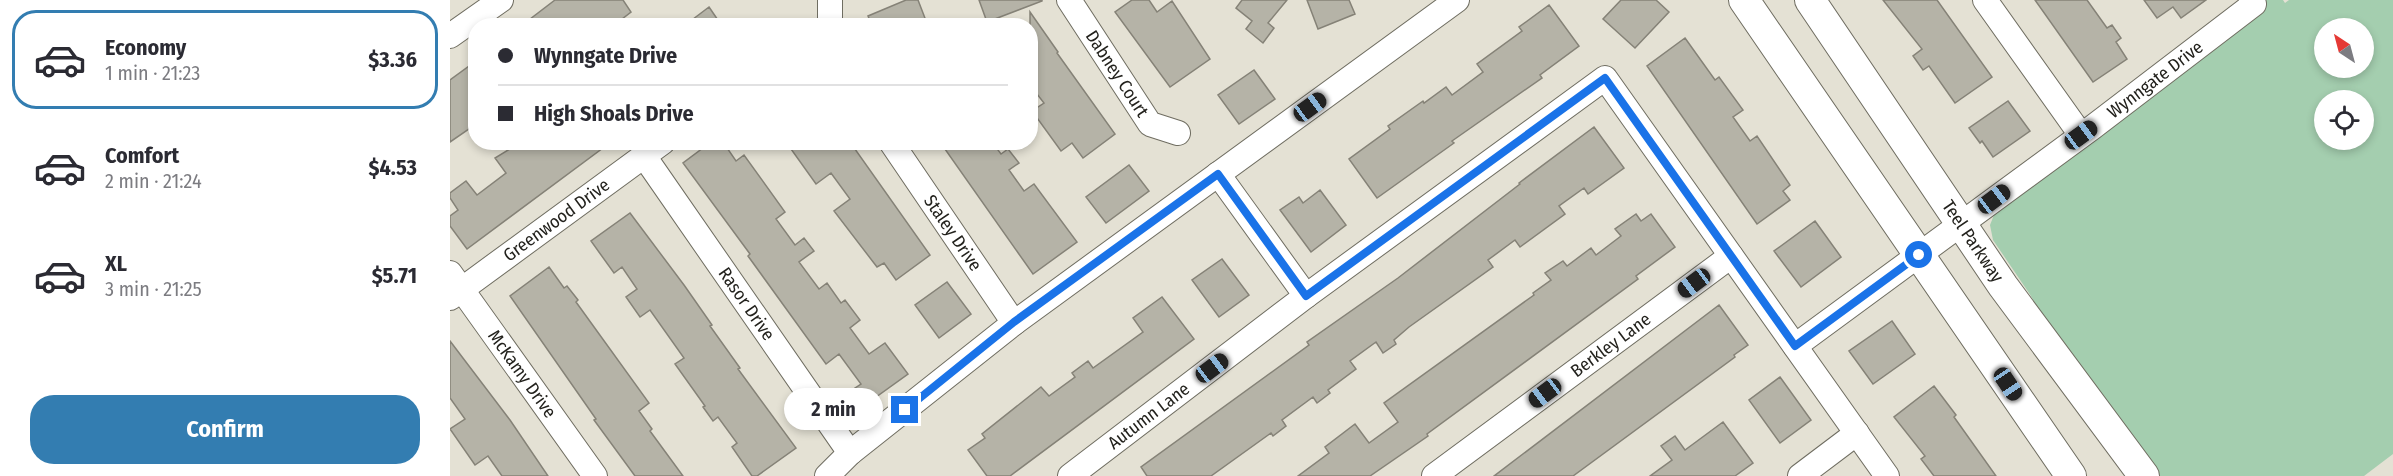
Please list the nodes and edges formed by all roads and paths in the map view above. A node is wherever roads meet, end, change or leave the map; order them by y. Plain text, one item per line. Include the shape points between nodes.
1 (501, 0) edge
2 (830, 0) edge
3 (1069, 0) edge
4 (1457, 0) edge
5 (1744, 0) edge
6 (1810, 0) edge
7 (1985, 0) edge
8 (2252, 2) edge
9 (476, 18) edge
10 (830, 18) edge
11 (468, 23) edge
12 (450, 36) edge
13 (1178, 133) dead end
14 (2081, 135) junction
15 (652, 150) edge
16 (654, 150) edge
17 (896, 150) edge
18 (1218, 174) junction
19 (1961, 223) junction
20 (1919, 255) junction
21 (1731, 256) junction
22 (454, 287) edge
23 (1306, 296) junction
24 (1014, 322) junction
25 (1795, 346) junction
26 (1857, 433) junction
27 (850, 453) junction
28 (595, 476) edge
29 (827, 476) edge
30 (1070, 476) edge
31 (1434, 476) edge
32 (1800, 476) edge
33 (1887, 476) edge
34 (2071, 476) edge
35 (2144, 476) edge

1 - 9 street
2 - 10 street
3 - 13 street, Dabney Court via 1150,124
4 - 18 street
5 - 20 main road
6 - 19 main road, Teel Parkway
7 - 14 street
8 - 14 street, Wynngate Drive
11 - 12 street
14 - 19 street, Wynngate Drive
15 - 22 street, Greenwood Drive
16 - 27 street, Rasor Drive
17 - 24 street, Staley Drive
18 - 23 street
18 - 24 street
19 - 20 street, Wynngate Drive
19 - 35 main road, Teel Parkway
20 - 25 street, Wynngate Drive
20 - 34 main road
21 - 23 street, Autumn Lane via 1605,78
21 - 25 street
21 - 31 street, Berkley Lane
22 - 28 street, McKamy Drive
23 - 30 street, Autumn Lane
24 - 27 street
25 - 26 street
26 - 32 street
26 - 33 street
27 - 29 street

